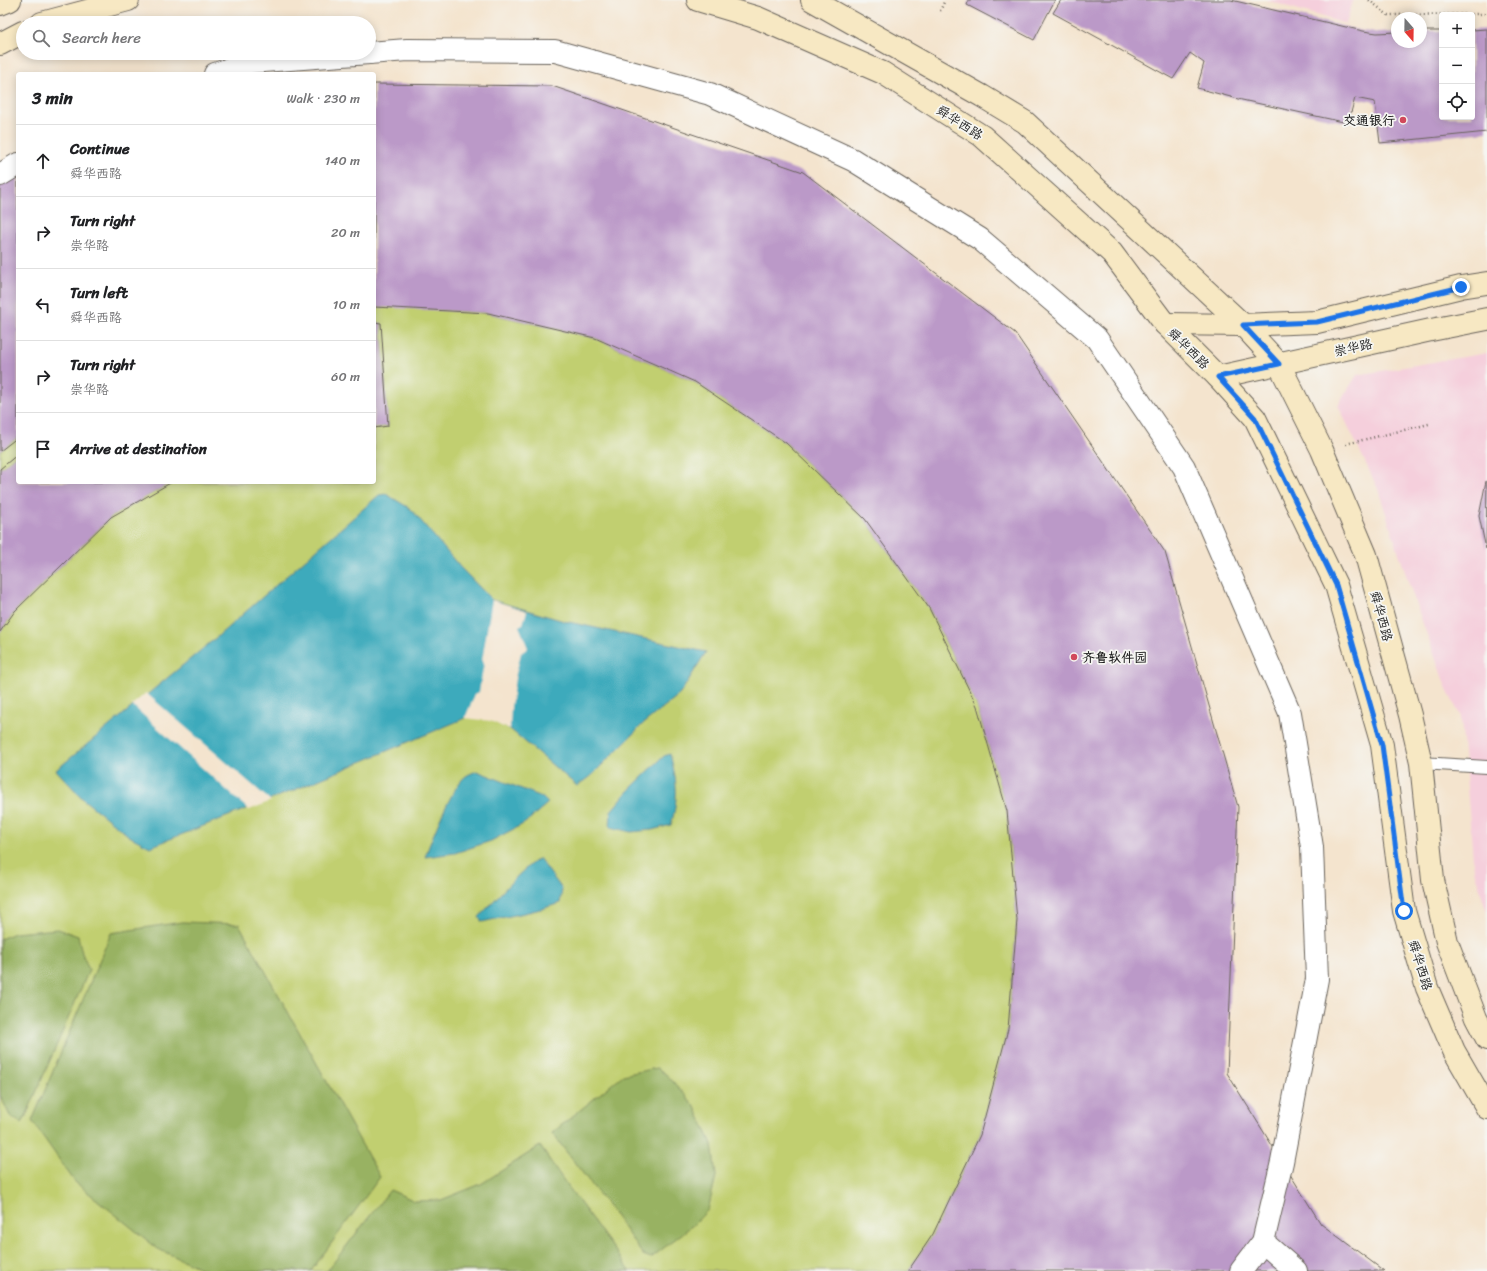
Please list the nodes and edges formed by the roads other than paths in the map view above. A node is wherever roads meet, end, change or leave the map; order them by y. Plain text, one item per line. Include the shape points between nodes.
1 (10, 0) edge
2 (128, 0) edge
3 (698, 0) edge
4 (812, 0) edge
5 (0, 4) edge
6 (68, 16) edge
7 (16, 36) edge
8 (0, 44) edge
9 (376, 52) edge
10 (276, 60) edge
11 (221, 72) edge
12 (16, 165) edge
13 (0, 175) edge
14 (1487, 283) edge
15 (1487, 319) edge
16 (1165, 324) junction
17 (1243, 325) junction
18 (1279, 364) junction
19 (1218, 377) junction
20 (1421, 763) junction
21 (1487, 767) edge
22 (1487, 1039) edge
23 (1487, 1108) edge
24 (1262, 1242) junction
25 (1241, 1271) edge
26 (1296, 1271) edge

1 - 5 main road
2 - 6 main road
3 - 16 main road, 舜华西路 via 758,18 883,73 982,136 1112,254
4 - 17 main road, 舜华西路 via 1025,122
7 - 8 main road
9 - 24 street via 407,50 555,51 710,94 853,160 980,239 1097,339 1184,466 1290,713 1312,847 1317,979 1282,1162
10 - 11 street via 250,62
12 - 13 street
14 - 17 main road via 1317,322
15 - 18 main road, 崇华路
16 - 17 main road
16 - 19 main road, 舜华西路
17 - 18 main road, 舜华西路
18 - 19 main road, 崇华路
18 - 20 main road, 舜华西路 via 1322,450 1366,555
19 - 23 main road, 舜华西路 via 1255,418 1336,585 1382,745 1404,911 1427,988 1454,1052
20 - 21 lane
20 - 22 main road, 舜华西路 via 1433,880 1447,942 1476,1018
24 - 25 street
24 - 26 street

